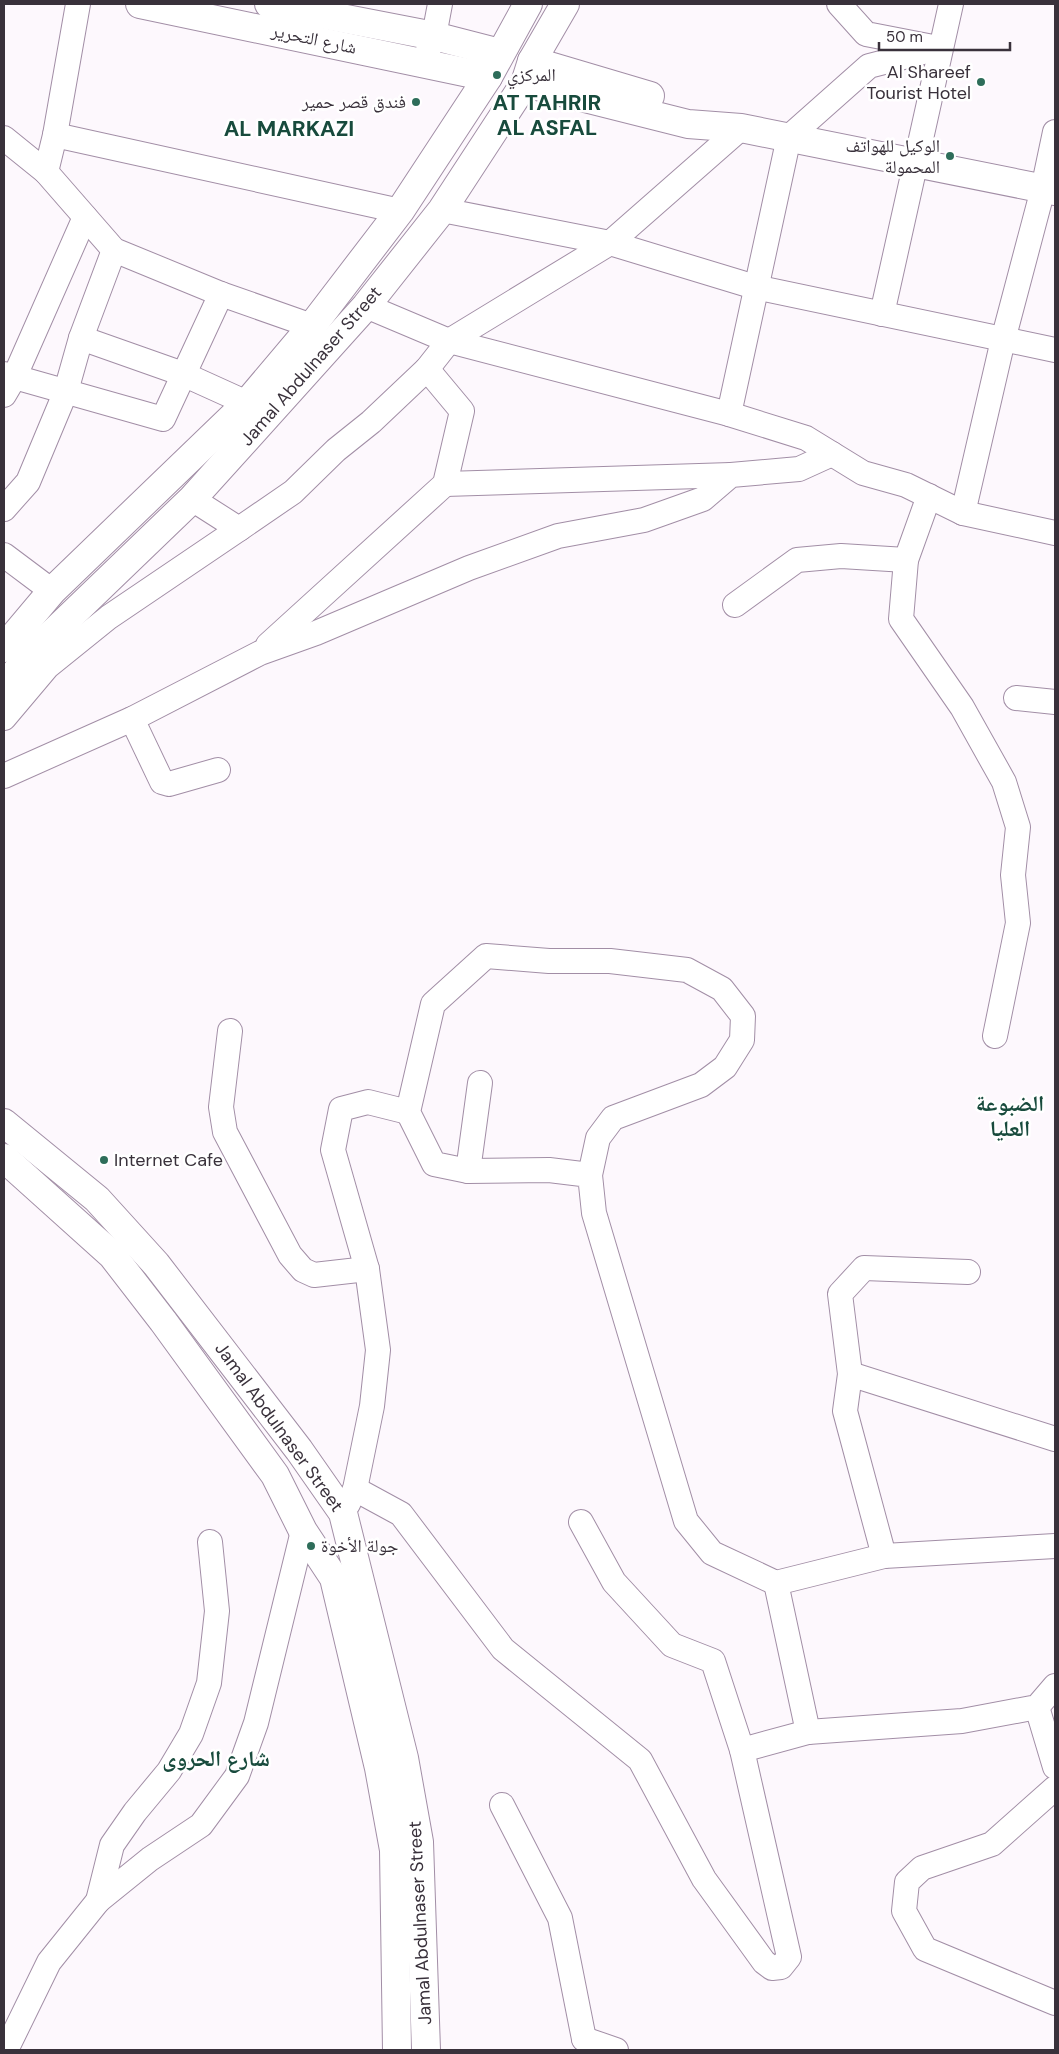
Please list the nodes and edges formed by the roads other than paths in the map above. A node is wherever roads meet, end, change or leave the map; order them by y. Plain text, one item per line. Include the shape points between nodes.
1 (78, 4) edge
2 (140, 4) edge
3 (440, 4) edge
4 (528, 4) edge
5 (565, 4) edge
6 (839, 4) edge
7 (951, 4) edge
8 (281, 12) edge
9 (434, 36) junction
10 (940, 48) junction
11 (500, 53) junction
12 (423, 63) junction
13 (528, 72) junction
14 (488, 77) junction
15 (741, 128) junction
16 (1055, 132) edge
17 (55, 135) junction
18 (789, 137) junction
19 (4, 138) edge
20 (916, 162) junction
21 (46, 172) junction
22 (1049, 190) edge
23 (442, 210) junction
24 (400, 211) junction
25 (85, 216) junction
26 (610, 243) junction
27 (114, 250) junction
28 (755, 288) junction
29 (221, 294) junction
30 (366, 306) junction
31 (882, 314) junction
32 (312, 326) junction
33 (81, 338) junction
34 (1003, 340) junction
35 (449, 341) junction
36 (1055, 350) edge
37 (427, 369) junction
38 (183, 374) junction
39 (7, 382) edge
40 (66, 391) junction
41 (247, 403) junction
42 (729, 414) junction
43 (832, 454) junction
44 (731, 475) junction
45 (445, 484) junction
46 (929, 496) junction
47 (192, 499) junction
48 (4, 509) edge
49 (963, 513) junction
50 (239, 529) junction
51 (1055, 533) edge
52 (4, 555) edge
53 (906, 560) junction
54 (52, 591) junction
55 (735, 605) dead end
56 (4, 648) edge
57 (260, 653) junction
58 (4, 686) edge
59 (1016, 698) dead end
60 (1055, 702) edge
61 (4, 718) edge
62 (132, 719) junction
63 (218, 770) dead end
64 (4, 776) edge
65 (230, 1032) dead end
66 (995, 1036) dead end
67 (480, 1083) dead end
68 (408, 1112) junction
69 (4, 1123) edge
70 (4, 1158) edge
71 (468, 1171) junction
72 (590, 1176) junction
73 (367, 1269) junction
74 (968, 1272) dead end
75 (850, 1374) junction
76 (1055, 1439) edge
77 (355, 1489) junction
78 (343, 1513) junction
79 (581, 1522) dead end
80 (303, 1531) junction
81 (210, 1542) dead end
82 (1055, 1546) edge
83 (884, 1556) junction
84 (776, 1582) junction
85 (1055, 1686) edge
86 (1037, 1708) junction
87 (808, 1732) junction
88 (742, 1750) junction
89 (1055, 1767) edge
90 (1055, 1788) edge
91 (502, 1805) dead end
92 (98, 1901) junction
93 (1055, 2003) edge
94 (577, 2045) edge
95 (6, 2050) edge
96 (397, 2050) edge
97 (426, 2050) edge
98 (616, 2050) edge

1 - 17 street
2 - 8 main road, شارع التحرير
3 - 9 street
4 - 11 main road, Jamal Abdulnaser Street
5 - 13 main road, Jamal Abdulnaser Street
6 - 10 street via 866,34
7 - 10 street
8 - 9 main road, شارع التحرير
8 - 12 main road, شارع التحرير
9 - 11 main road, شارع التحرير
9 - 12 street
10 - 18 street via 869,66
10 - 20 street
11 - 14 main road, Jamal Abdulnaser Street
12 - 14 main road, شارع التحرير
13 - 15 main road via 688,124
13 - 23 main road, Jamal Abdulnaser Street
14 - 24 main road, Jamal Abdulnaser Street
15 - 18 main road
15 - 26 street
16 - 22 street
17 - 21 street
17 - 24 street
18 - 20 main road
18 - 28 street
19 - 21 street
20 - 22 main road
20 - 31 street
21 - 25 street
22 - 34 street
23 - 26 street
23 - 30 main road, Jamal Abdulnaser Street
24 - 32 main road, Jamal Abdulnaser Street
25 - 27 street
25 - 39 street
26 - 28 street
26 - 35 street
27 - 29 street
27 - 33 street
28 - 31 street
28 - 42 street
29 - 32 street
29 - 38 street
30 - 35 street
30 - 47 main road, Jamal Abdulnaser Street
31 - 34 street
32 - 41 main road, Jamal Abdulnaser Street
33 - 38 street
33 - 40 street
34 - 36 street
34 - 49 street
35 - 37 street
35 - 42 street
37 - 45 street via 462,410
37 - 50 street via 293,492
38 - 40 street via 163,419
38 - 41 street
39 - 40 street
40 - 48 street via 28,482
41 - 54 main road, Jamal Abdulnaser Street
42 - 43 street via 806,438
43 - 44 street via 799,469
43 - 46 street via 863,473 906,485
44 - 45 street
44 - 57 street via 703,499 644,520 558,536 469,568 316,633
45 - 57 street
46 - 49 street
46 - 53 street
47 - 50 street
47 - 58 main road, Jamal Abdulnaser Street via 34,651
49 - 51 street
50 - 61 street via 102,623 47,667
52 - 54 street
53 - 55 street via 841,556 797,560
53 - 66 street via 901,619 962,707 999,774 1018,828 1013,875 1018,923
54 - 56 main road, Jamal Abdulnaser Street
57 - 62 street
59 - 60 street
62 - 63 street via 162,782 169,784
62 - 64 street
65 - 73 street via 221,1107 225,1132 290,1255 303,1270 314,1274
67 - 71 street
68 - 71 street via 434,1164
68 - 72 street via 433,1004 486,956 610,961 686,970 722,990 743,1016 742,1040 724,1067 701,1085 613,1118 598,1138
68 - 73 street via 368,1102 341,1109 333,1150
69 - 78 main road, Jamal Abdulnaser Street via 97,1199 156,1264 299,1450
70 - 80 main road, Jamal Abdulnaser Street via 112,1255 275,1475
71 - 72 street via 549,1170
72 - 84 street via 594,1213 686,1521 712,1553
73 - 77 street via 378,1350 372,1406
74 - 75 street via 864,1268 840,1294
75 - 76 street
75 - 83 street via 845,1411
77 - 78 street
77 - 88 street via 401,1514 503,1649 640,1760 704,1879 764,1962 772,1968 781,1967 789,1957
78 - 80 main road via 341,1532 330,1542 322,1543
78 - 97 main road, Jamal Abdulnaser Street via 404,1758 419,1842
79 - 88 street via 614,1582 672,1645 713,1661
80 - 92 street via 256,1723 237,1776 200,1825 150,1859
80 - 96 main road, Jamal Abdulnaser Street via 334,1578 379,1768 392,1841
81 - 92 street via 216,1611 209,1683 191,1734 170,1771 112,1845
82 - 83 street
83 - 84 street
84 - 87 street
85 - 86 street
86 - 87 street via 962,1721
86 - 89 street
87 - 88 street
90 - 93 street via 992,1844 922,1868 907,1882 904,1911 925,1949
91 - 94 street via 560,1918
92 - 95 street via 49,1962
94 - 98 street

